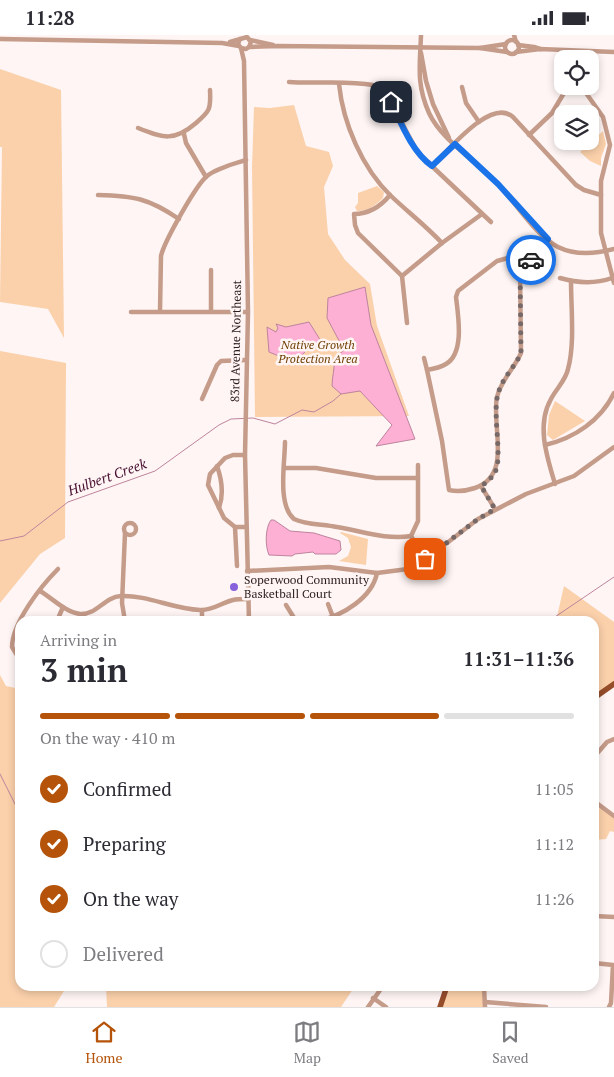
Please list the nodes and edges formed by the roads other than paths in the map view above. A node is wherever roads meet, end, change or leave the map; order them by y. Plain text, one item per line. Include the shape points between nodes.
1 (421, 35) edge
2 (509, 35) edge
3 (514, 35) edge
4 (241, 37) edge
5 (249, 38) edge
6 (0, 39) edge
7 (222, 43) junction
8 (507, 43) junction
9 (517, 44) junction
10 (277, 46) junction
11 (240, 47) junction
12 (420, 47) junction
13 (249, 48) junction
14 (480, 48) junction
15 (540, 49) junction
16 (507, 52) junction
17 (516, 52) junction
18 (614, 52) edge
19 (244, 61) junction
20 (289, 82) dead end
21 (339, 83) junction
22 (462, 87) dead end
23 (210, 90) dead end
24 (479, 122) junction
25 (138, 128) dead end
26 (184, 134) junction
27 (529, 135) junction
28 (455, 144) junction
29 (246, 160) junction
30 (432, 166) junction
31 (206, 177) junction
32 (98, 195) dead end
33 (390, 195) junction
34 (601, 195) junction
35 (482, 214) junction
36 (179, 219) junction
37 (490, 222) dead end
38 (548, 239) junction
39 (442, 243) junction
40 (614, 249) edge
41 (605, 251) junction
42 (520, 268) junction
43 (211, 270) dead end
44 (402, 276) junction
45 (560, 278) dead end
46 (571, 281) junction
47 (613, 281) edge
48 (160, 311) junction
49 (211, 311) junction
50 (131, 312) dead end
51 (248, 312) junction
52 (408, 323) dead end
53 (424, 358) dead end
54 (245, 360) junction
55 (427, 370) junction
56 (614, 393) edge
57 (202, 399) dead end
58 (285, 441) dead end
59 (545, 445) junction
60 (614, 447) edge
61 (245, 455) junction
62 (418, 465) dead end
63 (217, 466) junction
64 (285, 468) junction
65 (418, 478) junction
66 (555, 484) junction
67 (481, 486) junction
68 (219, 509) junction
69 (495, 509) junction
70 (235, 527) junction
71 (246, 527) junction
72 (125, 533) dead end
73 (411, 536) junction
74 (425, 559) junction
75 (237, 566) dead end
76 (58, 569) dead end
77 (247, 571) junction
78 (377, 573) junction
79 (40, 591) junction
80 (122, 596) junction
81 (248, 599) junction
82 (328, 604) dead end
83 (286, 605) dead end
84 (63, 607) junction
85 (202, 611) junction
86 (24, 616) edge
87 (59, 616) edge
88 (124, 616) edge
89 (202, 616) edge
90 (249, 616) edge
91 (293, 616) edge
92 (333, 616) edge
93 (335, 616) edge
94 (15, 631) edge
95 (15, 652) edge
96 (614, 684) edge
97 (599, 694) edge
98 (614, 739) edge
99 (599, 751) edge
100 (599, 805) edge
101 (614, 816) edge
102 (599, 916) edge
103 (614, 917) edge
104 (599, 964) edge
105 (379, 991) edge
106 (445, 991) edge
107 (484, 991) edge
108 (373, 998) junction
109 (485, 1005) edge
110 (368, 1007) edge
111 (386, 1007) edge
112 (440, 1007) edge
113 (546, 1007) edge
114 (609, 1007) edge

1 - 12 street
2 - 8 street
3 - 9 street
4 - 5 street
4 - 7 street
4 - 11 street
5 - 10 street
5 - 13 street, 83rd Avenue Northeast
6 - 7 street
7 - 11 street
8 - 9 street
8 - 14 street
8 - 16 street
9 - 15 street
9 - 17 street
10 - 12 street
10 - 13 street
11 - 13 street
11 - 19 street, 83rd Avenue Northeast
12 - 14 street
12 - 28 street via 431,98
13 - 19 street, 83rd Avenue Northeast
14 - 16 street
15 - 17 street
15 - 18 street
16 - 17 street
19 - 29 street, 83rd Avenue Northeast
20 - 21 street
21 - 30 street via 382,88 418,153
21 - 33 street via 341,104 358,147 369,169
22 - 24 street via 466,103
23 - 26 street via 208,113
24 - 27 street via 497,112 509,114
24 - 28 street
25 - 26 street via 163,137
26 - 31 street
27 - 34 street via 576,185
27 - 34 street via 552,113 569,89 586,93 603,117 609,136
28 - 30 street
28 - 38 street via 498,184
29 - 31 street
29 - 51 street, 83rd Avenue Northeast
30 - 35 street
31 - 36 street
32 - 36 street via 144,199
33 - 39 street
33 - 44 street via 373,210 354,214 355,225 358,233
34 - 41 street via 601,233
35 - 37 street
35 - 39 street
36 - 48 street via 161,256
38 - 41 street via 569,251
38 - 42 street
39 - 44 street
40 - 41 street
41 - 47 street
42 - 55 street via 508,258 502,258 458,291 457,350 447,364
42 - 67 street via 521,353 498,391 496,470
43 - 49 street
44 - 52 street
45 - 46 street
46 - 47 street
46 - 59 street via 568,371 545,410
48 - 49 street
48 - 50 street
49 - 51 street
51 - 54 street, 83rd Avenue Northeast
53 - 55 street
54 - 57 street via 221,361
54 - 61 street, 83rd Avenue Northeast
55 - 67 street via 449,490
56 - 59 street via 596,418 584,428
58 - 64 street
59 - 66 street
60 - 66 street via 583,470
61 - 63 street via 233,455
61 - 71 street, 83rd Avenue Northeast
62 - 65 street
63 - 68 street via 222,488
63 - 68 street via 210,474 208,485
64 - 65 street via 316,468 376,478
64 - 73 street via 284,495 289,515 299,521 370,535
65 - 73 street via 418,521
66 - 69 street
67 - 69 street
68 - 70 street
69 - 74 street
70 - 71 street
70 - 75 street
71 - 77 street, 83rd Avenue Northeast
72 - 80 street
73 - 74 street
74 - 78 street via 408,569
76 - 79 street
77 - 78 street via 329,567
77 - 81 street, 83rd Avenue Northeast
78 - 93 street via 374,587
79 - 84 street
79 - 86 street
80 - 84 street via 114,597 84,614
80 - 85 street
80 - 88 street
81 - 85 street via 233,600
81 - 90 street, 83rd Avenue Northeast
82 - 92 street
83 - 91 street
84 - 87 street
85 - 89 street
94 - 95 street via 12,647
96 - 97 main road
98 - 99 street
100 - 101 street
102 - 103 street
104 - 114 street via 612,965
105 - 108 street
106 - 112 main road
107 - 109 street
108 - 110 street
108 - 111 street
109 - 113 street

